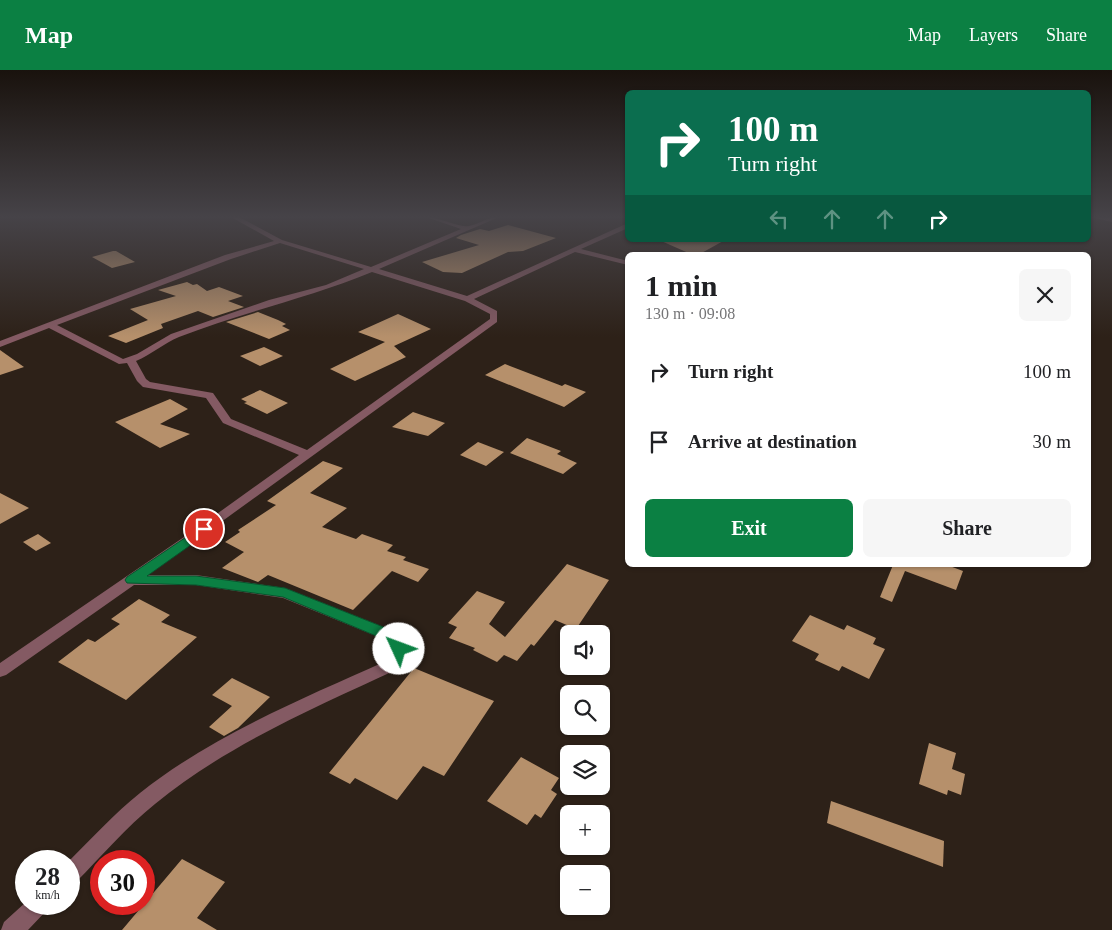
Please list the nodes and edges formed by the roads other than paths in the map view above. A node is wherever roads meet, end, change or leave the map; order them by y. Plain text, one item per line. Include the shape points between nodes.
1 (228, 257) edge
2 (332, 257) edge
3 (399, 257) edge
4 (559, 257) edge
5 (604, 257) edge
6 (625, 262) edge
7 (371, 269) junction
8 (468, 299) junction
9 (49, 325) junction
10 (0, 344) edge
11 (131, 361) junction
12 (306, 454) junction
13 (132, 580) junction
14 (0, 671) edge
15 (80, 864) edge
16 (28, 915) edge
17 (12, 930) edge

1 - 9 street
2 - 7 street
3 - 7 street
4 - 8 street
5 - 6 street
7 - 8 street
7 - 11 street via 329,287 272,302 174,336
8 - 12 street via 494,313 494,320
9 - 10 street
9 - 11 street via 122,362
11 - 12 street via 142,381 148,385 208,395 227,421
12 - 13 street
13 - 14 street
13 - 15 street via 196,580 285,593 386,634 399,649 392,665 239,740 188,771 148,799
16 - 17 street

